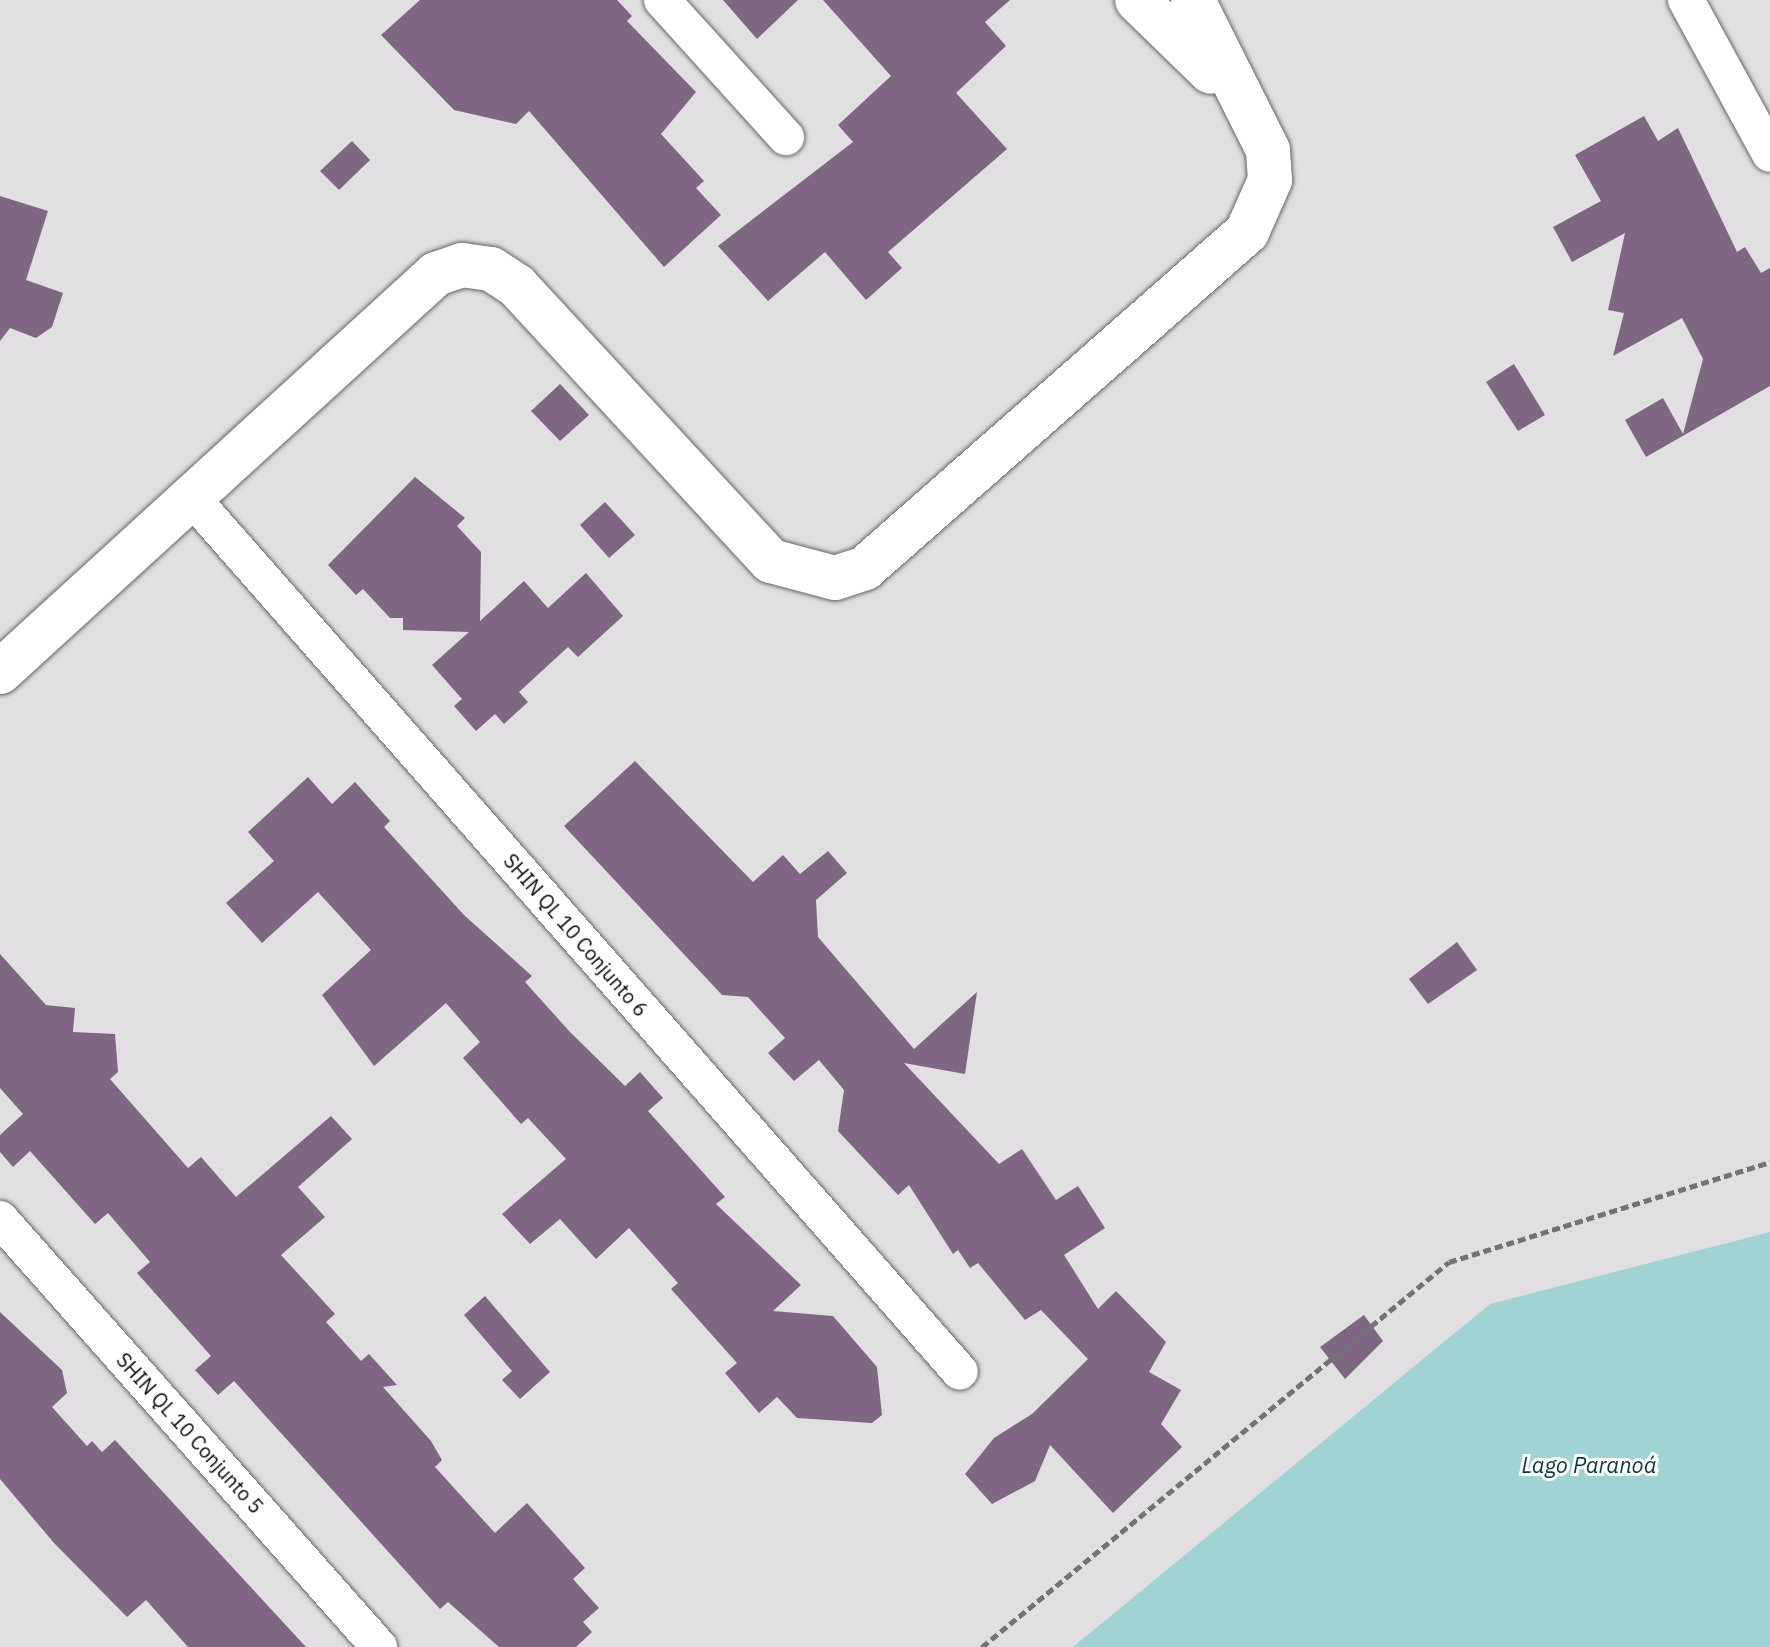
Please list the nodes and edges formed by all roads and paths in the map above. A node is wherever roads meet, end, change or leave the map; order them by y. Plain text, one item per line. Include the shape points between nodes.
1 (662, 0) edge
2 (1139, 0) edge
3 (1179, 0) edge
4 (1193, 0) edge
5 (1686, 0) edge
6 (1242, 101) junction
7 (786, 137) dead end
8 (1770, 154) edge
9 (192, 498) junction
10 (0, 672) edge
11 (1770, 1162) edge
12 (0, 1219) edge
13 (960, 1372) dead end
14 (379, 1647) edge
15 (982, 1647) edge

1 - 7 street
2 - 3 street
2 - 6 street
4 - 6 street
5 - 8 street
6 - 9 street via 1268,150 1270,180 1247,232 865,568 835,578 771,561 517,286 491,269 462,265 436,274
9 - 10 street
9 - 13 street, SHIN QL 10 Conjunto 6
11 - 15 path via 1449,1262
12 - 14 street, SHIN QL 10 Conjunto 5

